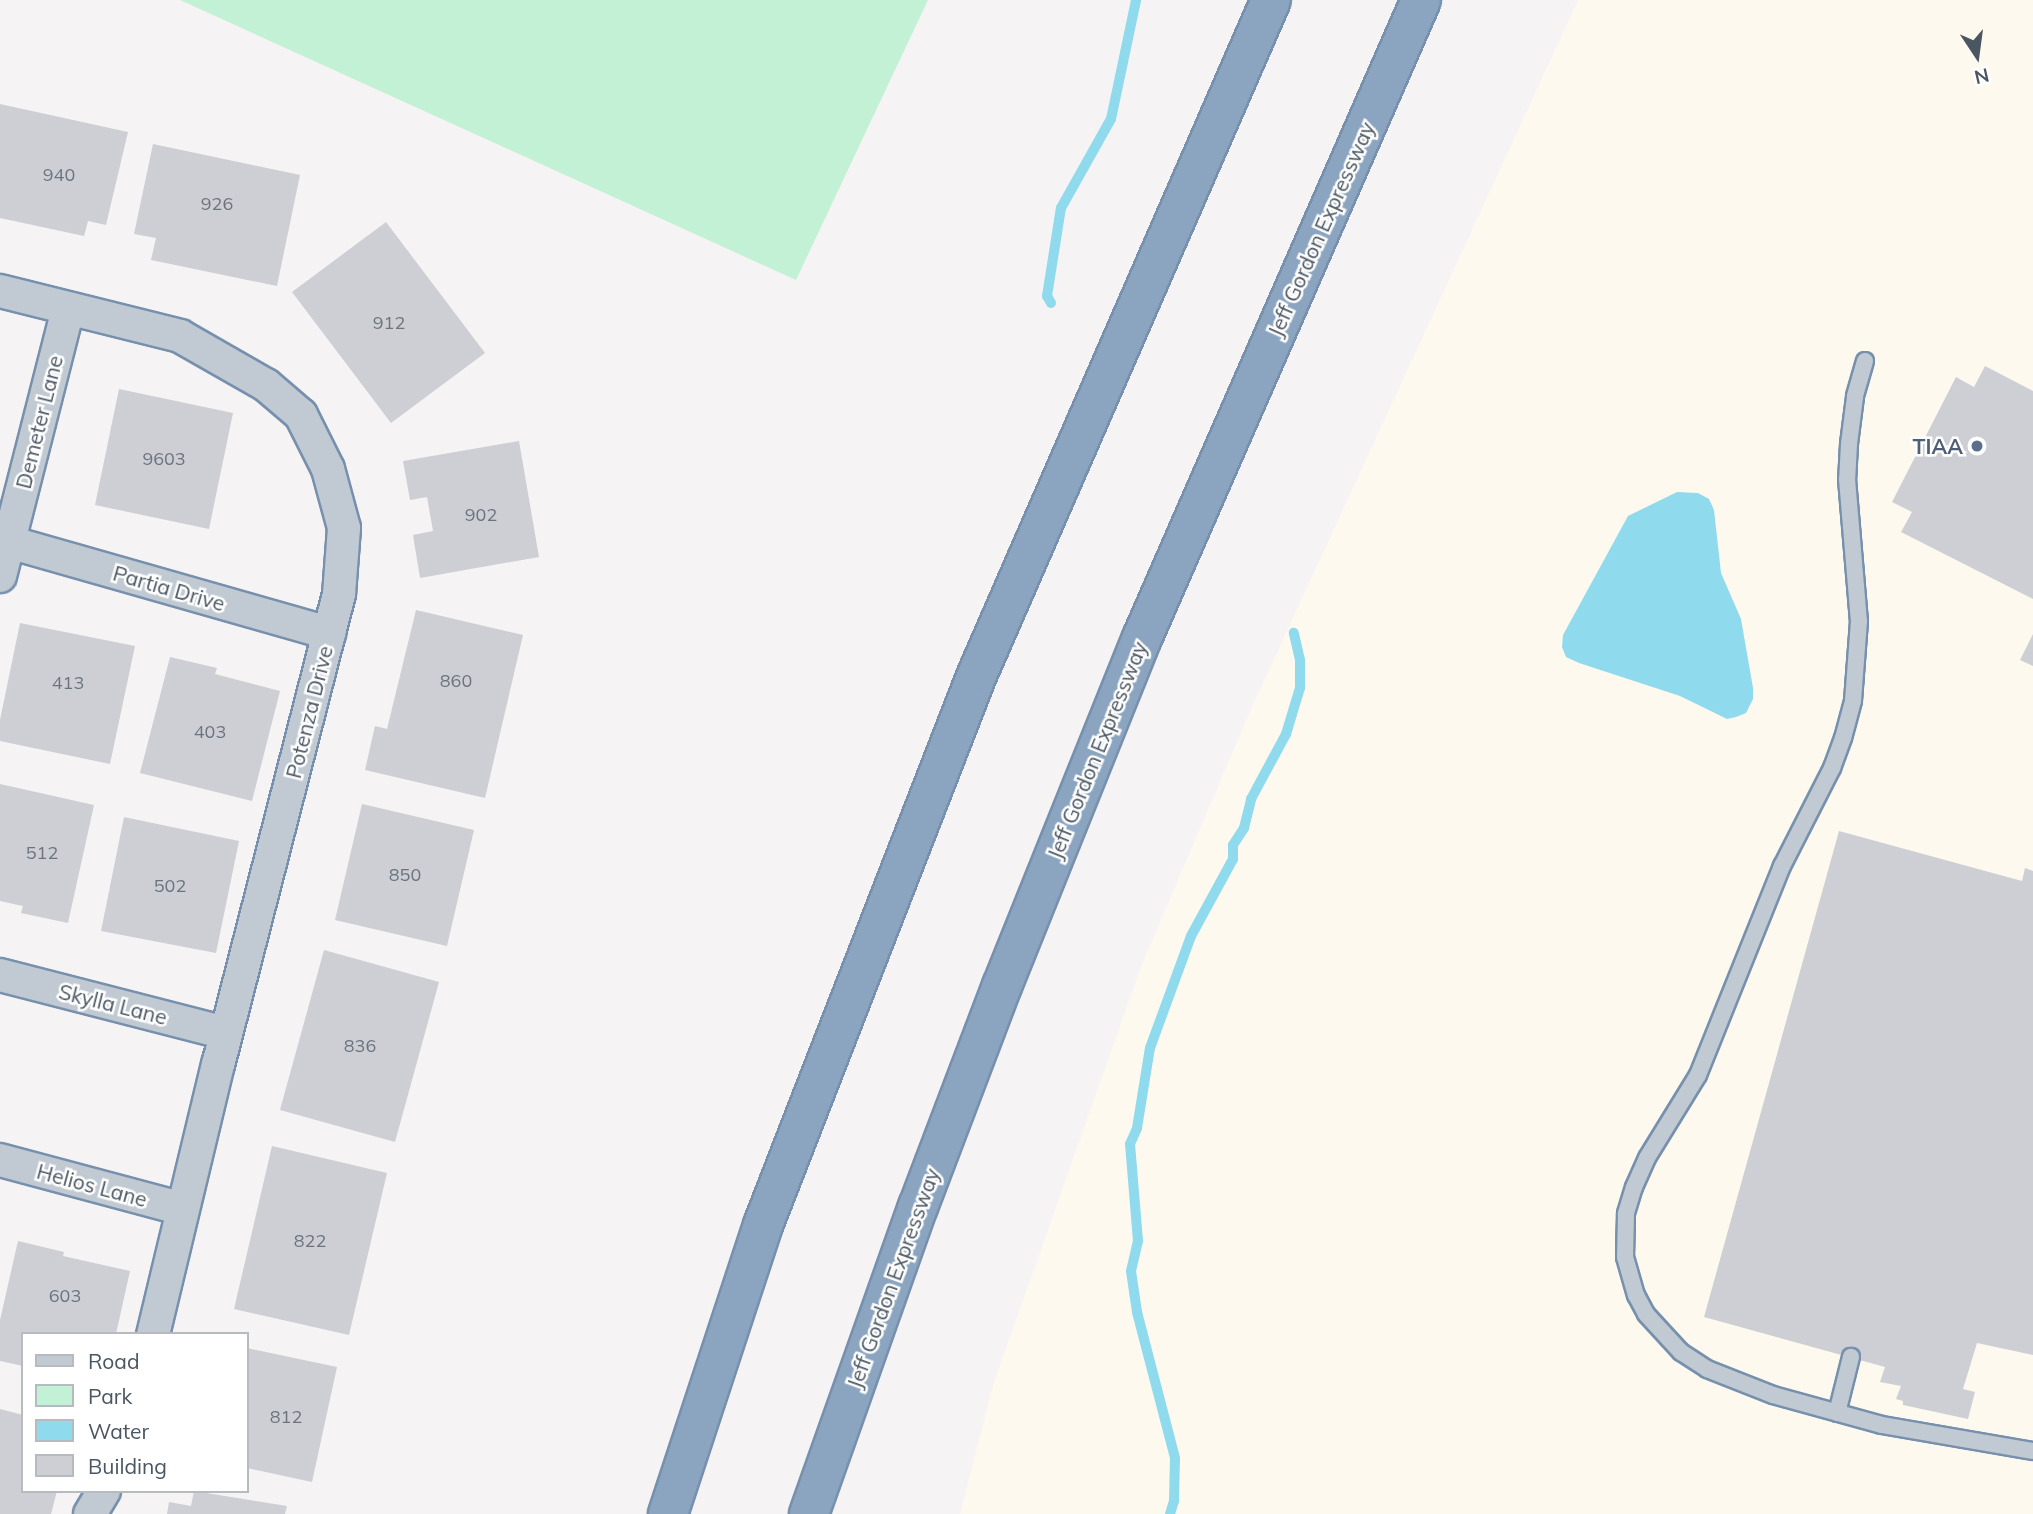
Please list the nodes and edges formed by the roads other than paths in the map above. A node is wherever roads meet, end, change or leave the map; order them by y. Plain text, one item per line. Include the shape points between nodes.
1 (1271, 0) edge
2 (1422, 0) edge
3 (0, 291) edge
4 (68, 309) junction
5 (1865, 361) dead end
6 (9, 542) junction
7 (0, 576) edge
8 (329, 634) junction
9 (0, 975) edge
10 (226, 1033) junction
11 (0, 1160) edge
12 (183, 1209) junction
13 (153, 1332) edge
14 (1851, 1357) dead end
15 (1837, 1413) junction
16 (2033, 1451) edge
17 (103, 1493) edge
18 (90, 1514) edge
19 (668, 1514) edge
20 (809, 1514) edge

1 - 19 highway via 976,677 763,1225
2 - 20 highway, Jeff Gordon Expressway via 1127,676 953,1116
3 - 4 street, Potenza Drive
4 - 6 street, Demeter Lane
4 - 8 street, Potenza Drive via 180,336 266,385 301,415 328,469 344,528 339,594
5 - 15 lane via 1849,444 1847,479 1859,621 1853,701 1843,738 1786,856 1698,1075 1633,1187 1623,1236 1636,1295 1660,1332 1681,1352 1733,1381
6 - 7 street, Demeter Lane
6 - 8 street, Partia Drive
8 - 10 street, Potenza Drive
9 - 10 street, Skylla Lane
10 - 12 street, Potenza Drive
11 - 12 street, Helios Lane
12 - 13 street, Potenza Drive
14 - 15 lane
15 - 16 lane
17 - 18 street

